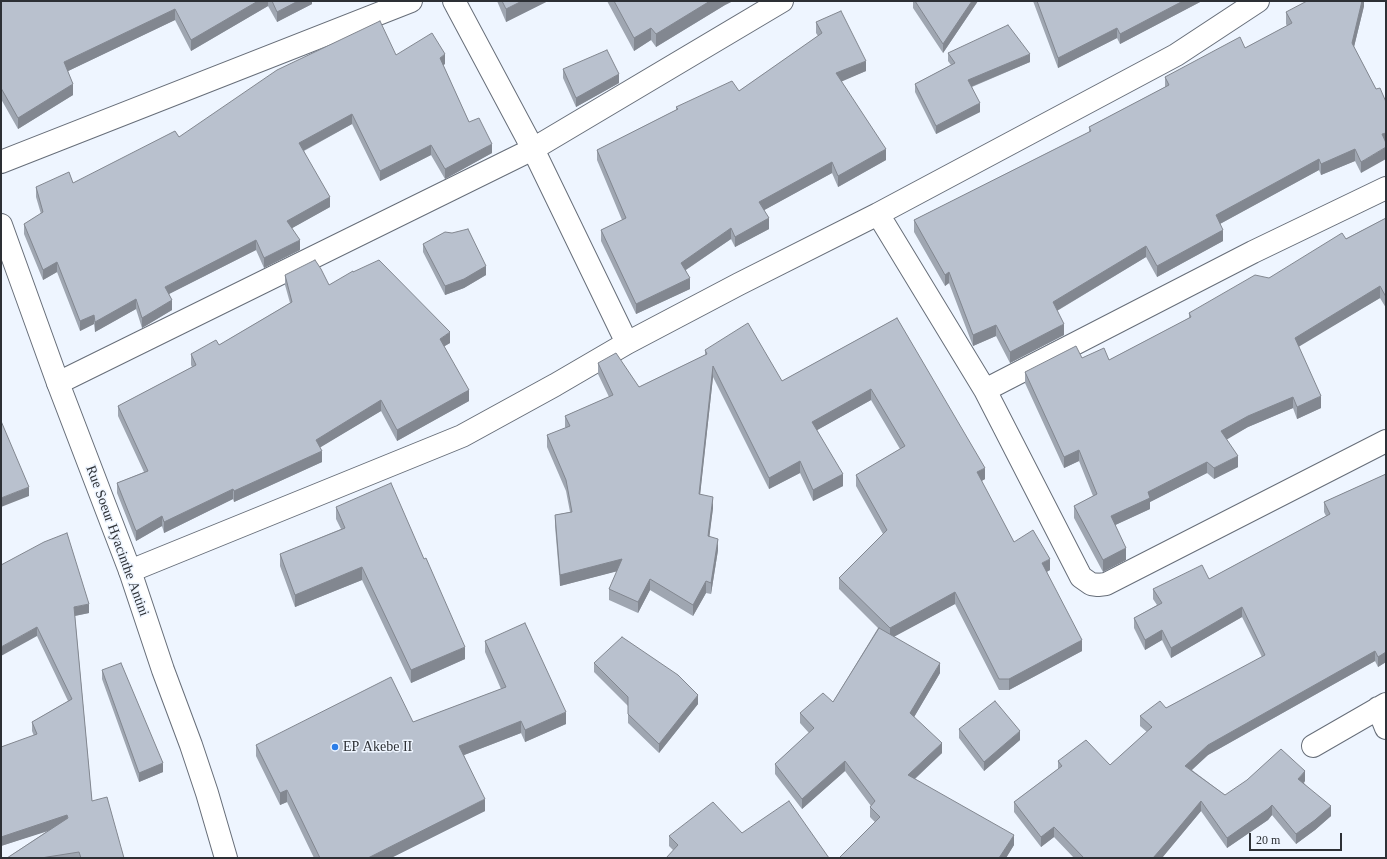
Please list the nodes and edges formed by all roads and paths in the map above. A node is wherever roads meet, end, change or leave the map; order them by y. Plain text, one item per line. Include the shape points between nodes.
1 (411, 1) edge
2 (454, 1) edge
3 (782, 1) edge
4 (1258, 1) edge
5 (533, 149) junction
6 (1, 162) edge
7 (1386, 188) edge
8 (878, 214) junction
9 (1, 225) edge
10 (627, 343) junction
11 (58, 383) junction
12 (985, 390) junction
13 (1386, 442) edge
14 (130, 571) junction
15 (1382, 706) edge
16 (1386, 728) edge
17 (1313, 746) dead end
18 (226, 858) edge

1 - 6 street
2 - 5 street
3 - 5 street
4 - 8 street via 1176,54
5 - 10 street
5 - 11 street
7 - 12 street via 1253,252
8 - 10 street
8 - 12 street
9 - 11 street, Rue Soeur Hyacinthe Antini
10 - 14 street via 462,436
11 - 14 street, Rue Soeur Hyacinthe Antini
12 - 13 street via 1081,577 1091,584 1098,585 1106,584
14 - 18 street, Rue Soeur Hyacinthe Antini via 212,807
15 - 16 street
15 - 17 street

